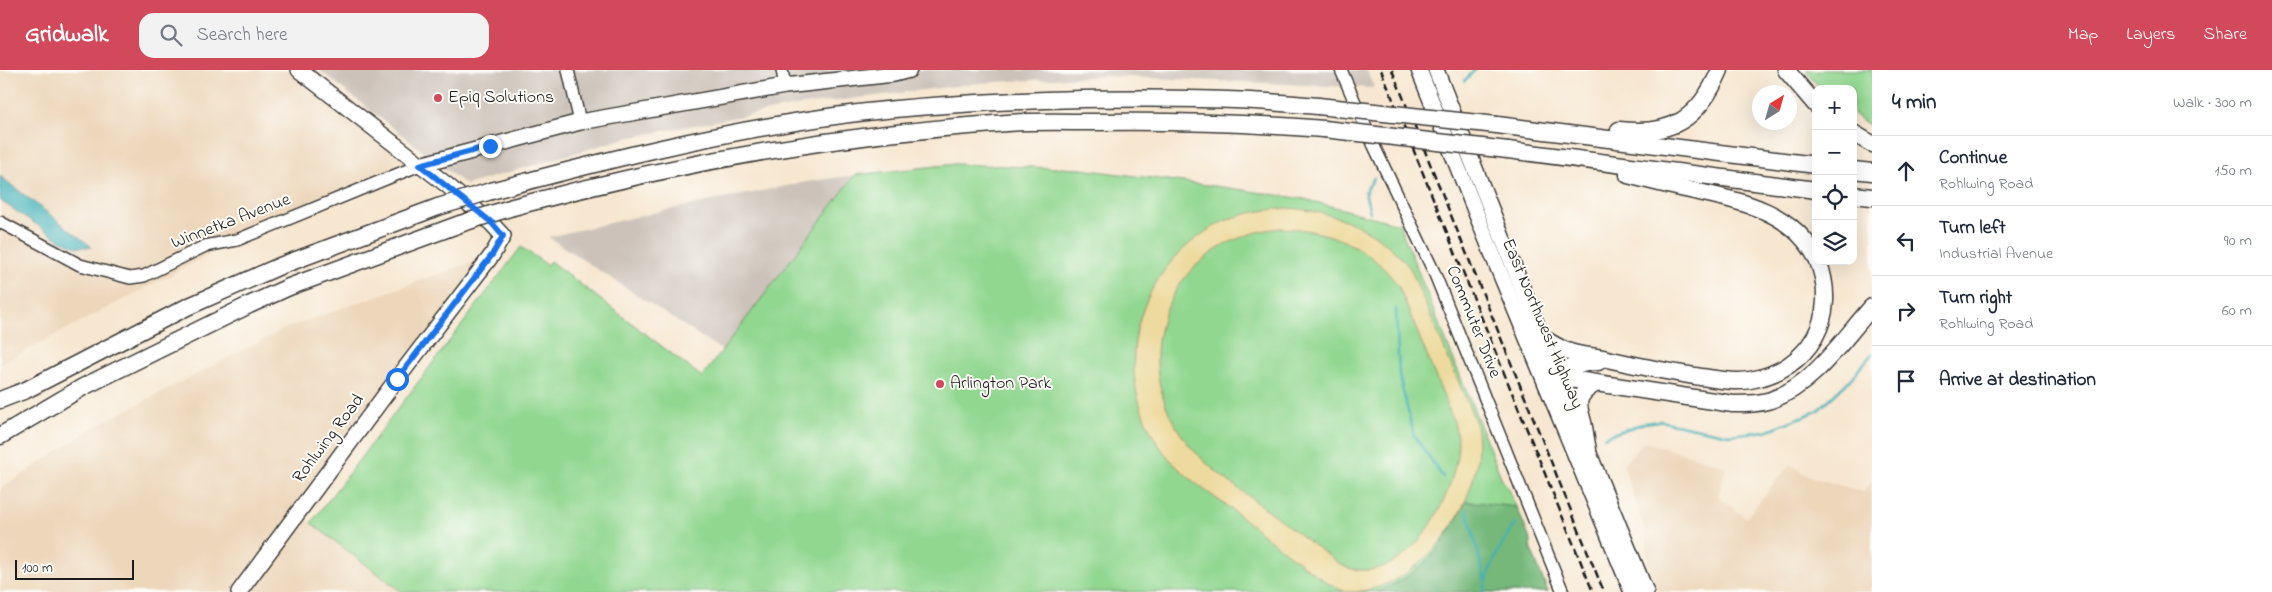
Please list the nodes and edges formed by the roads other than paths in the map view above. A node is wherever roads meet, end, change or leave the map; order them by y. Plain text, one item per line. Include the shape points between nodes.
1 (299, 70) edge
2 (568, 70) edge
3 (782, 70) edge
4 (909, 70) edge
5 (1341, 70) edge
6 (1420, 70) edge
7 (1436, 70) edge
8 (1720, 70) edge
9 (1786, 70) edge
10 (784, 86) junction
11 (1812, 100) edge
12 (580, 122) junction
13 (1522, 128) junction
14 (1857, 135) edge
15 (1872, 144) edge
16 (1538, 155) junction
17 (1812, 164) edge
18 (420, 165) junction
19 (1857, 170) edge
20 (1872, 172) edge
21 (1812, 189) edge
22 (1857, 195) edge
23 (1872, 197) edge
24 (0, 222) edge
25 (1812, 251) edge
26 (1820, 265) edge
27 (1872, 307) edge
28 (1543, 338) junction
29 (1536, 357) junction
30 (1630, 365) junction
31 (1557, 376) junction
32 (1595, 384) junction
33 (83, 387) junction
34 (26, 390) junction
35 (1551, 394) junction
36 (0, 400) edge
37 (0, 406) edge
38 (0, 436) edge
39 (0, 447) edge
40 (1588, 450) junction
41 (1637, 586) edge
42 (239, 592) edge
43 (1563, 592) edge

1 - 18 main road
2 - 12 street
3 - 10 street
4 - 10 main road
5 - 43 street, Commuter Drive via 1434,272
6 - 29 main road, East Northwest Highway
7 - 28 main road, East Northwest Highway
8 - 13 highway via 1706,100 1668,128 1634,132 1568,125
9 - 11 highway
10 - 12 main road
12 - 18 main road
13 - 17 highway
13 - 34 highway, bridge via 1259,100 1114,98 1022,100 879,110 796,122 654,149 438,207 280,266 187,307
14 - 15 highway
16 - 21 highway
16 - 25 highway via 1745,203 1785,220 1802,235
16 - 33 highway, bridge via 1324,129 1192,121 1009,123 827,141 588,186 460,224 289,287
18 - 24 street, Winnetka Avenue via 236,240 205,246 144,276 130,278 80,265
18 - 42 main road, Rohlwing Road via 491,222 503,236
19 - 20 highway
22 - 23 highway
26 - 30 highway via 1825,289 1823,321 1810,346 1788,366 1749,381 1731,381
27 - 32 highway via 1809,378 1772,400 1733,404
28 - 30 highway via 1569,352
28 - 31 main road, East Northwest Highway
29 - 31 highway
29 - 35 main road, East Northwest Highway
30 - 31 highway via 1585,362
31 - 32 highway
31 - 35 highway
31 - 40 main road, East Northwest Highway
32 - 40 highway via 1579,401 1578,410
33 - 38 highway
33 - 39 highway via 55,411
34 - 36 highway
34 - 37 highway
35 - 41 main road, East Northwest Highway
40 - 41 main road, East Northwest Highway

